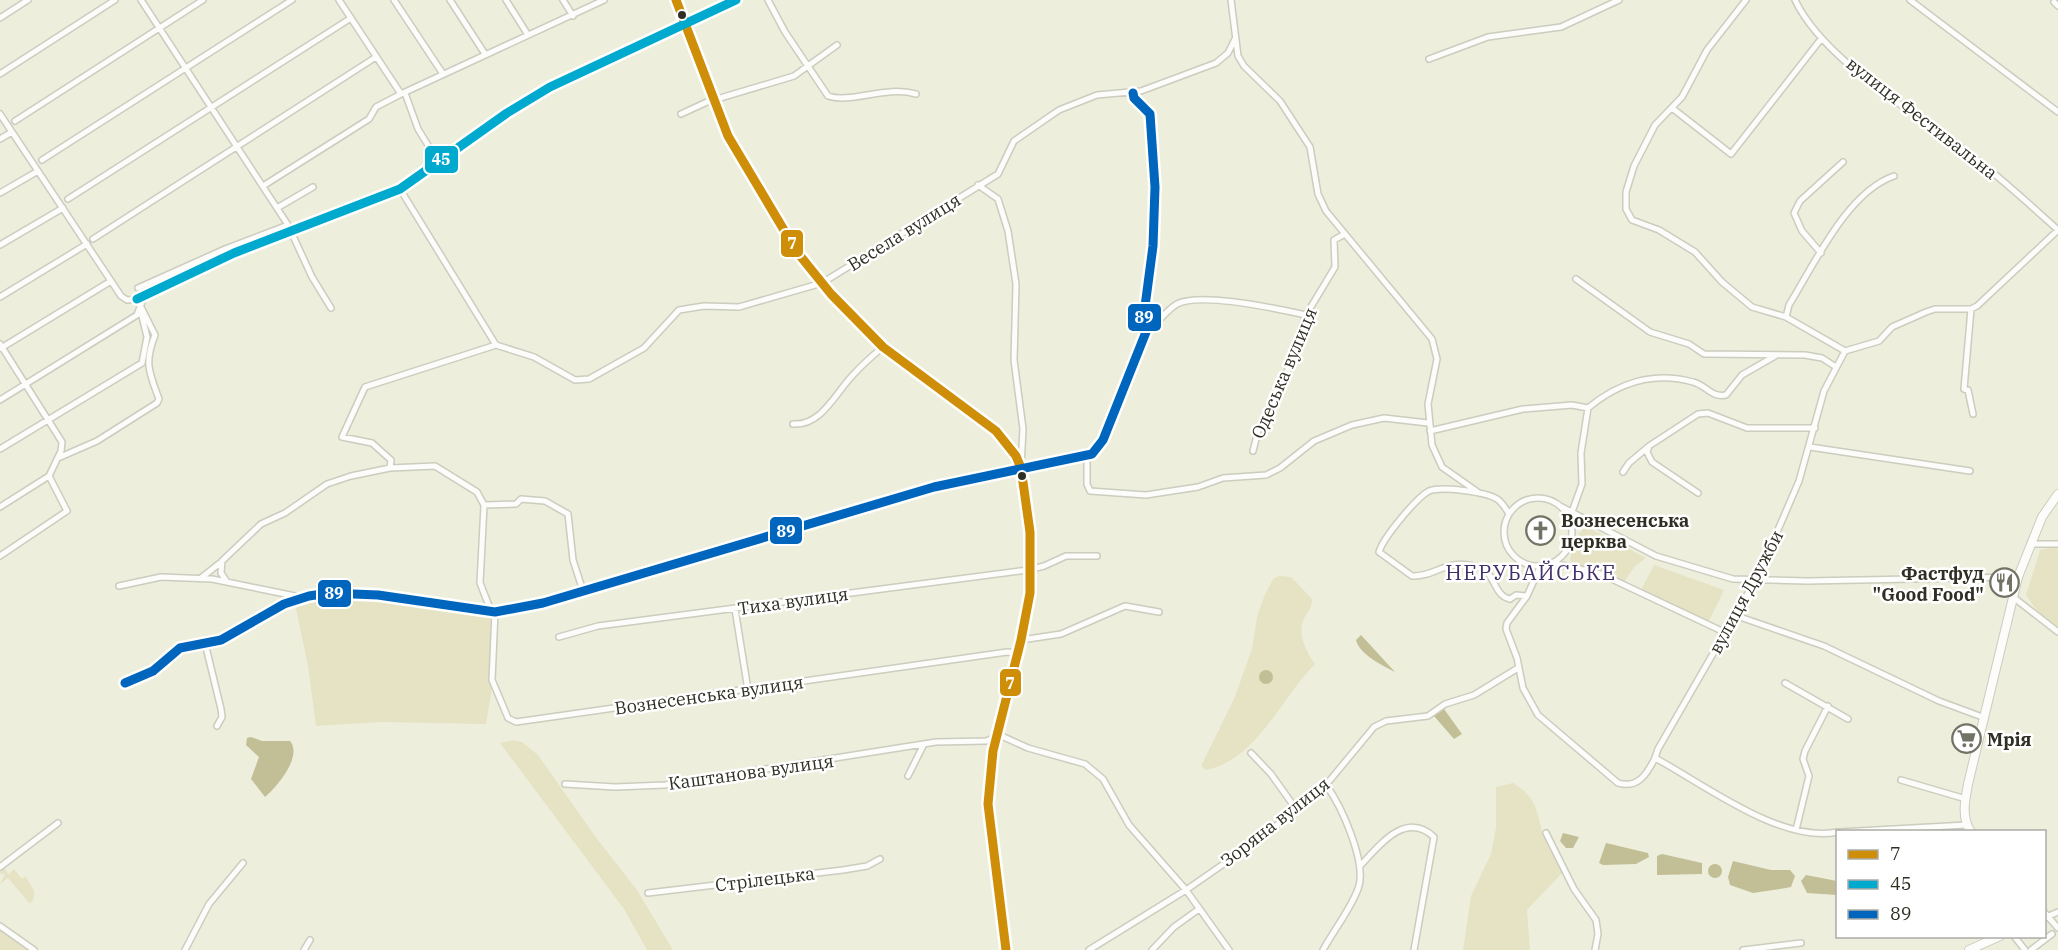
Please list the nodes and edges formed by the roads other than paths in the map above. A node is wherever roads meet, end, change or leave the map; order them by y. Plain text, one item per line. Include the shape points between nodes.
1 (28, 0) edge
2 (115, 0) edge
3 (141, 0) edge
4 (203, 0) edge
5 (292, 0) edge
6 (339, 0) edge
7 (394, 0) edge
8 (450, 0) edge
9 (506, 0) edge
10 (563, 0) edge
11 (604, 0) edge
12 (676, 0) edge
13 (736, 0) edge
14 (768, 0) edge
15 (1230, 0) edge
16 (1619, 0) edge
17 (1746, 0) edge
18 (1795, 0) edge
19 (1910, 0) edge
20 (573, 16) junction
21 (0, 18) edge
22 (351, 18) junction
23 (686, 24) junction
24 (159, 28) junction
25 (528, 34) junction
26 (1235, 39) junction
27 (1821, 39) junction
28 (837, 45) dead end
29 (1228, 53) junction
30 (485, 54) junction
31 (1238, 56) junction
32 (376, 57) junction
33 (1429, 59) dead end
34 (808, 68) junction
35 (185, 69) junction
36 (0, 74) edge
37 (443, 74) junction
38 (1133, 93) junction
39 (403, 94) junction
40 (916, 94) dead end
41 (713, 101) junction
42 (211, 107) junction
43 (1672, 108) junction
44 (2058, 112) edge
45 (0, 114) edge
46 (681, 114) dead end
47 (15, 121) dead end
48 (12, 132) junction
49 (0, 139) edge
50 (237, 148) junction
51 (42, 160) dead end
52 (1843, 162) dead end
53 (439, 164) junction
54 (38, 171) junction
55 (1894, 176) dead end
56 (978, 185) junction
57 (263, 186) junction
58 (313, 187) dead end
59 (400, 189) junction
60 (0, 193) edge
61 (68, 199) dead end
62 (63, 208) junction
63 (277, 208) junction
64 (288, 225) junction
65 (2058, 230) edge
66 (291, 233) junction
67 (1343, 235) junction
68 (93, 239) dead end
69 (87, 244) junction
70 (0, 245) edge
71 (1821, 253) junction
72 (1576, 279) dead end
73 (111, 281) junction
74 (822, 283) junction
75 (138, 288) dead end
76 (146, 293) junction
77 (0, 297) edge
78 (136, 299) junction
79 (331, 308) dead end
80 (1971, 309) junction
81 (141, 312) junction
82 (1306, 315) junction
83 (1786, 317) junction
84 (1146, 332) junction
85 (496, 345) junction
86 (1, 347) edge
87 (883, 347) junction
88 (1845, 351) junction
89 (1775, 356) junction
90 (1836, 367) junction
91 (26, 384) junction
92 (0, 400) edge
93 (1588, 408) junction
94 (1973, 414) dead end
95 (49, 421) junction
96 (1428, 423) junction
97 (793, 424) dead end
98 (1815, 428) junction
99 (1430, 431) junction
100 (1650, 446) junction
101 (1810, 447) junction
102 (0, 449) edge
103 (1253, 451) dead end
104 (1087, 456) junction
105 (58, 458) junction
106 (390, 468) junction
107 (1021, 468) junction
108 (1970, 471) dead end
109 (1623, 472) dead end
110 (49, 476) junction
111 (1479, 493) junction
112 (1698, 493) dead end
113 (2058, 494) edge
114 (484, 505) junction
115 (1560, 506) junction
116 (0, 507) edge
117 (1572, 512) junction
118 (1509, 514) junction
119 (2029, 544) junction
120 (2058, 544) edge
121 (0, 556) edge
122 (1097, 556) dead end
123 (222, 561) junction
124 (1553, 563) junction
125 (1540, 567) junction
126 (1028, 570) junction
127 (2018, 577) junction
128 (200, 579) junction
129 (1753, 581) junction
130 (227, 582) junction
131 (119, 586) dead end
132 (583, 591) junction
133 (1524, 597) junction
134 (2013, 597) junction
135 (302, 598) junction
136 (1510, 599) junction
137 (1519, 607) junction
138 (735, 609) junction
139 (493, 611) junction
140 (1159, 612) dead end
141 (1734, 615) junction
142 (1724, 632) junction
143 (2058, 632) edge
144 (559, 637) dead end
145 (1021, 640) junction
146 (205, 643) junction
147 (1018, 653) junction
148 (1518, 668) junction
149 (125, 683) dead end
150 (1785, 683) dead end
151 (748, 690) junction
152 (1828, 706) junction
153 (1985, 718) junction
154 (1848, 719) dead end
155 (218, 726) dead end
156 (997, 735) junction
157 (927, 744) junction
158 (1251, 753) dead end
159 (1655, 758) junction
160 (908, 776) dead end
161 (1901, 780) dead end
162 (565, 784) dead end
163 (1326, 785) junction
164 (1966, 799) junction
165 (1296, 809) junction
166 (58, 823) dead end
167 (1968, 828) edge
168 (1796, 830) junction
169 (1904, 830) edge
170 (1836, 832) edge
171 (1546, 833) dead end
172 (880, 859) dead end
173 (243, 863) dead end
174 (1360, 866) junction
175 (0, 867) edge
176 (1186, 890) junction
177 (648, 893) dead end
178 (1199, 909) junction
179 (2058, 912) edge
180 (2046, 916) edge
181 (0, 926) edge
182 (2058, 928) edge
183 (2052, 934) junction
184 (1996, 938) edge
185 (2016, 938) edge
186 (2058, 939) edge
187 (310, 940) dead end
188 (1801, 944) dead end
189 (34, 950) edge
190 (185, 950) edge
191 (304, 950) edge
192 (1006, 950) edge
193 (1089, 950) edge
194 (1152, 950) edge
195 (1229, 950) edge
196 (1323, 950) edge
197 (1414, 950) edge
198 (1595, 950) edge
199 (1743, 950) edge
200 (1969, 950) edge
201 (2025, 950) edge
202 (2031, 950) edge

1 - 21 street
2 - 36 street
3 - 24 street
4 - 24 street
5 - 35 street
6 - 22 street
7 - 37 street
8 - 30 street
9 - 25 street
10 - 20 street
11 - 20 street
12 - 23 street
13 - 23 street
14 - 34 street
15 - 26 street
16 - 33 street via 1561,27 1488,37
17 - 43 street via 1707,50 1682,98
18 - 27 street, вулиця Фестивальна via 1808,25
19 - 44 street
20 - 25 street
22 - 32 street
22 - 42 street
23 - 41 street
23 - 53 street via 550,87 507,113
24 - 35 street
24 - 47 street
25 - 30 street
26 - 29 street
26 - 31 street
27 - 43 street via 1731,154
27 - 65 street, вулиця Фестивальна via 2007,184
28 - 34 street
29 - 31 street
29 - 38 street, Весела вулиця via 1216,63
30 - 37 street
31 - 67 street via 1280,101 1310,147 1321,203
32 - 39 street
32 - 50 street
34 - 40 street via 823,92 833,98 891,91
34 - 41 street via 781,82
35 - 42 street
35 - 51 street
37 - 39 street
38 - 56 street, Весела вулиця via 1097,94 1059,110 1023,134 1010,148 998,174
38 - 84 street via 1150,114 1155,187 1153,246 1145,295
39 - 53 street
39 - 57 street via 376,107 369,119
41 - 46 street
41 - 74 street via 739,158 797,252
42 - 50 street
42 - 61 street
43 - 83 street via 1655,125 1634,166 1626,192 1629,215 1695,252 1752,307
45 - 48 street
48 - 49 street
48 - 54 street
50 - 57 street
50 - 68 street
52 - 71 street via 1800,201 1794,213 1802,231
53 - 59 street
54 - 60 street
54 - 62 street
55 - 71 street via 1870,190 1842,218
56 - 74 street, Весела вулиця
56 - 107 street via 998,199 1014,261 1014,360 1023,429
57 - 63 street
58 - 63 street
59 - 66 street
59 - 85 street
62 - 69 street
62 - 70 street
63 - 64 street
64 - 66 street
64 - 75 street
65 - 80 street
66 - 76 street via 234,253
66 - 79 street
67 - 82 street, Одеська вулиця via 1334,240 1337,258 1331,278
67 - 96 street via 1436,346 1437,369 1431,382
69 - 73 street
69 - 77 street
71 - 83 street via 1789,305
72 - 89 street via 1650,332 1689,344 1704,354
73 - 78 street via 121,296
73 - 86 street
74 - 85 street, Весела вулиця via 739,307 685,307 644,348 582,381 520,351
74 - 87 street
76 - 78 street
76 - 81 street
78 - 81 street
80 - 88 street via 1935,309 1892,327 1879,342
80 - 94 street via 1964,389 1968,390
81 - 91 street
81 - 95 street via 147,337 142,363
81 - 105 street via 155,335 147,359 158,403 97,441
82 - 84 street via 1202,300 1180,303
82 - 103 street, Одеська вулиця via 1280,393 1259,427
83 - 88 street
84 - 104 street via 1103,440
85 - 106 street via 365,387 342,437 378,447 392,460
86 - 91 street
87 - 97 street via 811,421
87 - 107 street via 996,431
88 - 90 street, вулиця Дружби
89 - 90 street via 1813,356
89 - 93 street via 1742,375 1726,395 1719,397 1693,382 1641,378 1599,398
90 - 98 street, вулиця Дружби via 1824,391
91 - 92 street
91 - 95 street
93 - 99 street via 1572,405 1523,409
93 - 117 street via 1581,453 1582,484
95 - 102 street
95 - 105 street via 62,442
96 - 99 street
96 - 104 street via 1384,418 1352,424 1314,441 1280,468 1146,495 1090,491
98 - 100 street via 1747,428 1702,412
98 - 101 street, вулиця Дружби
99 - 111 street via 1443,467
100 - 109 street
100 - 112 street via 1647,452 1652,462
101 - 108 street
101 - 129 street, вулиця Дружби via 1781,527
104 - 107 street
105 - 110 street
106 - 114 street via 435,466 469,485
106 - 123 street via 327,484 285,513 261,524
107 - 126 street via 1030,532
107 - 132 street via 934,487
110 - 116 street
110 - 121 street via 67,511
111 - 118 street via 1498,500
111 - 136 street via 1440,488 1426,493 1408,509 1379,552 1412,576 1449,565 1479,567 1493,578 1499,593
113 - 119 street
114 - 132 street via 516,504 521,499 563,509 570,520 570,544
114 - 139 street via 480,583
115 - 117 street
115 - 118 street via 1551,500 1533,498
115 - 124 street via 1570,520 1572,534 1568,550
117 - 129 street via 1656,556 1733,579
118 - 125 street via 1504,533 1508,549 1522,563
119 - 120 street
119 - 127 street
122 - 126 street, Тиха вулиця via 1066,556
123 - 128 street
123 - 130 street via 221,573
124 - 125 street
124 - 142 street via 1601,574
125 - 133 street, вулиця Дружби
126 - 138 street, Тиха вулиця
126 - 145 street via 1030,593
127 - 129 street
127 - 134 street
128 - 130 street
128 - 131 street via 161,577
129 - 141 street, вулиця Дружби
130 - 135 street
132 - 139 street via 543,603
133 - 136 street
133 - 137 street, вулиця Дружби
134 - 143 street
134 - 153 street
135 - 139 street via 348,592
135 - 146 street via 284,604 237,633
136 - 137 street via 1512,606
137 - 148 street, вулиця Дружби via 1506,627
138 - 144 street, Тиха вулиця via 598,626
138 - 151 street
139 - 151 street, Вознесенська вулиця via 492,680 511,721
140 - 145 street via 1125,606 1061,634
141 - 142 street, вулиця Дружби
141 - 153 street via 1824,646 1939,701
142 - 159 street, вулиця Дружби
145 - 147 street
146 - 149 street via 180,648 153,671
146 - 155 street via 221,709
147 - 151 street, Вознесенська вулиця
147 - 156 street
148 - 159 street, вулиця Дружби via 1528,700 1538,715 1610,779 1633,784 1645,777
148 - 163 street, Зоряна вулиця via 1474,695 1445,704 1428,716 1386,721 1374,727
150 - 152 street
152 - 154 street
152 - 168 street via 1803,759 1809,776
153 - 164 street
156 - 157 street, Каштанова вулиця via 986,741
156 - 176 street via 1084,764 1095,773 1109,785 1119,809 1140,840
156 - 192 street via 988,804
157 - 160 street via 920,748
157 - 162 street, Каштанова вулиця via 664,784
158 - 165 street
159 - 168 street via 1743,808
161 - 164 street
163 - 165 street, Зоряна вулиця
163 - 174 street via 1334,796
164 - 167 street
165 - 176 street, Зоряна вулиця
166 - 175 street
167 - 169 street
168 - 170 street via 1814,835
171 - 198 street via 1574,889 1599,926
172 - 177 street, Стрілецька via 867,866 843,870
173 - 190 street via 209,904
174 - 196 street via 1358,889
174 - 197 street via 1406,827 1416,827 1434,837
176 - 178 street
176 - 193 street, Зоряна вулиця
178 - 194 street
178 - 195 street
179 - 180 street
180 - 182 street
181 - 189 street
182 - 183 street
183 - 186 street
183 - 202 street
184 - 200 street
185 - 201 street
187 - 191 street
188 - 199 street

